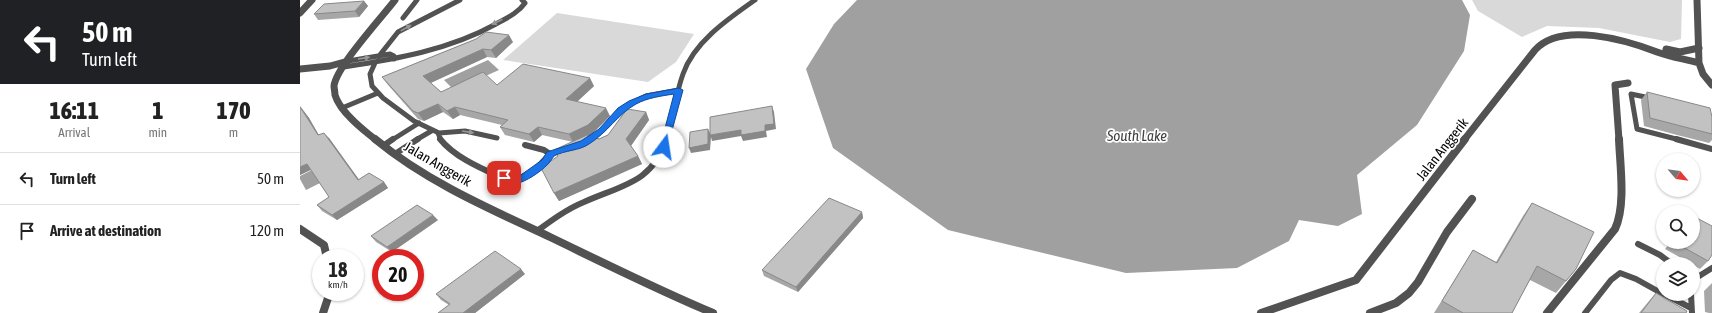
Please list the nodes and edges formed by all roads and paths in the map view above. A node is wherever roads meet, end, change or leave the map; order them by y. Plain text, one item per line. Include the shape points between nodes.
1 (312, 0) edge
2 (395, 0) edge
3 (417, 0) edge
4 (460, 0) edge
5 (522, 0) edge
6 (755, 0) edge
7 (1697, 0) edge
8 (300, 13) edge
9 (403, 18) dead end
10 (1650, 48) junction
11 (1699, 48) junction
12 (379, 56) junction
13 (394, 59) junction
14 (375, 63) junction
15 (1699, 63) junction
16 (346, 64) junction
17 (300, 69) edge
18 (1628, 84) dead end
19 (1712, 85) edge
20 (679, 90) junction
21 (378, 92) junction
22 (1654, 99) edge
23 (342, 108) junction
24 (419, 123) junction
25 (435, 132) junction
26 (497, 138) dead end
27 (584, 144) edge
28 (526, 145) dead end
29 (383, 146) junction
30 (1712, 149) edge
31 (558, 152) edge
32 (395, 154) junction
33 (550, 154) junction
34 (1472, 198) dead end
35 (300, 229) edge
36 (537, 231) junction
37 (1638, 244) dead end
38 (325, 249) edge
39 (1663, 257) edge
40 (1712, 268) edge
41 (1700, 274) edge
42 (1656, 290) edge
43 (327, 301) edge
44 (1675, 301) edge
45 (1691, 311) edge
46 (323, 313) edge
47 (713, 313) edge
48 (1261, 313) edge
49 (1370, 313) edge
50 (1547, 313) edge
51 (1585, 313) edge

1 - 8 street
2 - 16 street, Jalan Anggerik
3 - 9 lane
12 -> 4 lane via 398,32
5 -> 13 lane via 525,3 520,10 468,37 446,46
6 - 20 lane via 718,29 697,51 684,72
7 - 11 street
10 - 11 street, Jalan Anggerik via 1658,47 1680,52
10 - 15 street, Jalan Anggerik
10 - 48 street, Jalan Anggerik via 1592,36 1559,35 1547,39 1529,57 1356,280
11 - 15 street
12 - 13 lane via 393,54
16 -> 12 lane
13 - 14 lane
14 - 16 lane
14 - 21 lane via 370,76 372,86
15 - 19 street via 1703,74
16 - 17 street
16 - 23 street, Jalan Anggerik via 334,86 336,99
18 - 50 street via 1615,85 1614,89 1620,163 1619,221
20 - 27 lane via 646,96 632,103
20 - 36 lane via 664,147 654,166 633,181 560,214
21 - 23 lane
21 - 24 lane via 393,106
22 - 30 lane via 1631,94 1637,129
23 - 29 street, Jalan Anggerik via 373,140
24 - 25 lane
24 - 29 lane
25 -> 26 lane via 466,131
25 - 32 lane
25 - 33 lane via 445,145 511,182 531,173 545,162
28 - 33 lane
29 - 32 street, Jalan Anggerik
31 - 33 lane
32 - 36 street, Jalan Anggerik via 416,169
34 - 49 street via 1447,232 1409,293 1396,303
35 - 38 street via 324,245
36 - 47 street, Jalan Anggerik
37 - 39 lane
40 - 41 lane
42 - 51 lane via 1620,273
43 - 46 street
44 - 45 lane

